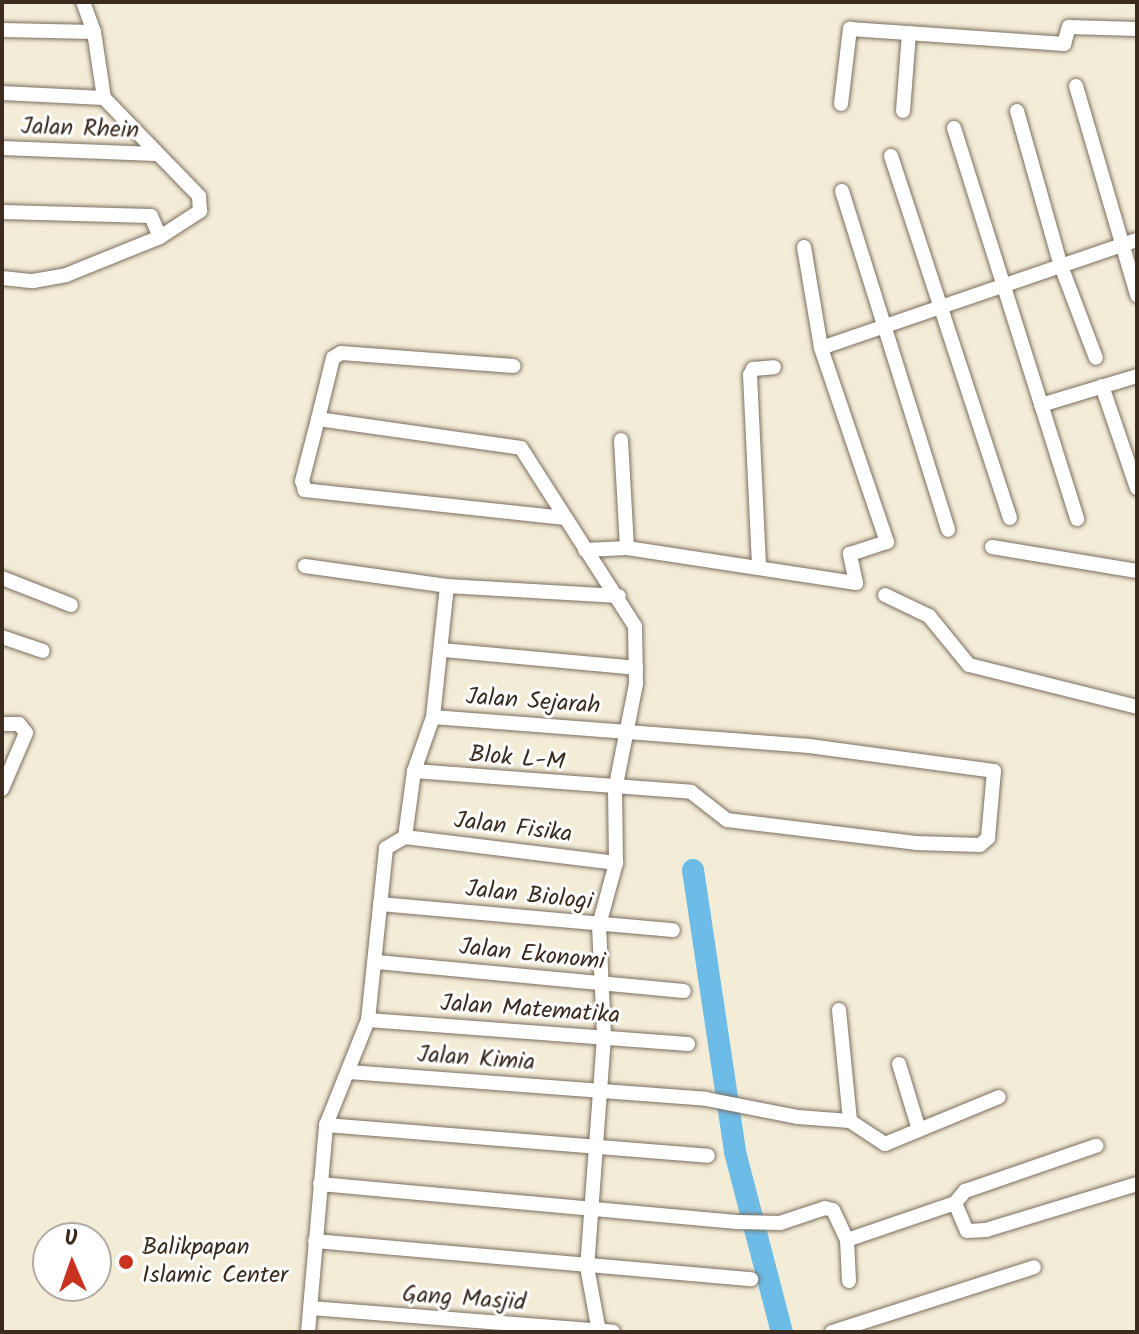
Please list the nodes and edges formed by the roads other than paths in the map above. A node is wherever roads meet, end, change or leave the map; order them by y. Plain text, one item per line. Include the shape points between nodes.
1 (83, 2) edge
2 (1137, 29) edge
3 (2, 30) edge
4 (94, 32) junction
5 (909, 33) junction
6 (1076, 86) dead end
7 (2, 93) edge
8 (104, 98) junction
9 (841, 104) dead end
10 (903, 111) dead end
11 (1017, 111) dead end
12 (954, 128) dead end
13 (2, 148) edge
14 (156, 154) junction
15 (891, 156) dead end
16 (842, 191) dead end
17 (2, 212) edge
18 (160, 237) junction
19 (1137, 240) edge
20 (1121, 245) junction
21 (804, 247) dead end
22 (1061, 266) junction
23 (2, 278) edge
24 (1001, 287) junction
25 (1137, 295) edge
26 (940, 309) junction
27 (883, 329) junction
28 (821, 348) junction
29 (1096, 358) dead end
30 (514, 366) dead end
31 (774, 367) dead end
32 (1137, 376) edge
33 (1102, 386) junction
34 (1041, 405) junction
35 (318, 419) junction
36 (621, 440) dead end
37 (1137, 488) edge
38 (565, 518) junction
39 (1010, 518) dead end
40 (1077, 519) dead end
41 (948, 530) dead end
42 (992, 547) dead end
43 (627, 548) junction
44 (585, 550) junction
45 (759, 565) junction
46 (305, 566) dead end
47 (1137, 571) edge
48 (2, 578) edge
49 (447, 586) junction
50 (885, 595) dead end
51 (619, 596) junction
52 (71, 605) dead end
53 (2, 637) edge
54 (443, 650) junction
55 (43, 651) dead end
56 (636, 668) junction
57 (1137, 707) edge
58 (433, 717) junction
59 (4, 724) edge
60 (629, 730) junction
61 (414, 771) junction
62 (2, 789) edge
63 (615, 790) junction
64 (727, 820) joint
65 (405, 837) junction
66 (616, 863) junction
67 (380, 904) junction
68 (599, 925) junction
69 (673, 930) dead end
70 (377, 962) junction
71 (601, 983) junction
72 (684, 991) dead end
73 (839, 1010) dead end
74 (368, 1020) junction
75 (604, 1037) junction
76 (688, 1044) dead end
77 (899, 1064) dead end
78 (349, 1072) junction
79 (599, 1090) junction
80 (999, 1097) dead end
81 (850, 1121) junction
82 (326, 1125) junction
83 (919, 1130) junction
84 (1096, 1146) dead end
85 (595, 1149) junction
86 (708, 1156) dead end
87 (320, 1184) junction
88 (1137, 1184) edge
89 (955, 1203) junction
90 (588, 1208) junction
91 (847, 1240) junction
92 (315, 1241) junction
93 (587, 1267) junction
94 (1034, 1267) dead end
95 (751, 1279) dead end
96 (849, 1281) dead end
97 (311, 1308) junction
98 (446, 1326) edge
99 (308, 1332) edge
100 (604, 1332) edge
101 (832, 1332) edge

1 - 4 street
2 - 5 street via 1069,27 1064,44
3 - 4 street
4 - 8 street
5 - 9 street via 850,29
5 - 10 street
6 - 20 street
7 - 8 street
8 - 14 street
11 - 22 street
12 - 24 street
13 - 14 street, Jalan Rhein
14 - 18 street via 201,200 200,211
15 - 26 street
16 - 27 street
17 - 18 street via 151,216
18 - 23 street via 66,275 33,281
19 - 20 street
20 - 22 street
20 - 25 street
21 - 28 street
22 - 24 street
22 - 29 street
24 - 26 street
24 - 34 street
26 - 27 street
26 - 39 street
27 - 28 street
27 - 41 street
28 - 45 street via 887,543 850,554 856,583
30 - 35 street via 341,353 333,358
31 - 45 street via 753,369 750,375
32 - 33 street
33 - 34 street
33 - 37 street
34 - 40 street
35 - 38 street via 521,448
35 - 38 street via 302,481 305,490
36 - 43 street
38 - 44 street
42 - 47 street
43 - 44 street
43 - 45 street
44 - 51 street
46 - 49 street
48 - 52 street
49 - 51 street
49 - 54 street
50 - 57 street via 929,616 969,665
51 - 56 street via 635,626
53 - 55 street
54 - 56 street
54 - 58 street
56 - 60 street
58 - 60 street, Jalan Sejarah
58 - 61 street
59 - 62 street via 19,724 26,733
60 - 63 street
60 - 64 street, Jalan Sejarah via 809,746 994,771 988,838 980,845 916,843
61 - 63 street, Blok L-M
61 - 65 street
63 - 64 street, Blok L-M via 691,792
63 - 66 street
65 - 66 street, Jalan Fisika
65 - 67 street via 386,848
66 - 68 street
67 - 68 street, Jalan Biologi
67 - 70 street
68 - 69 street, Jalan Biologi
68 - 71 street
70 - 71 street, Jalan Ekonomi
70 - 74 street
71 - 72 street, Jalan Ekonomi
71 - 75 street
73 - 81 street
74 - 75 street, Jalan Matematika
74 - 78 street
75 - 76 street, Jalan Matematika
75 - 79 street
77 - 83 street
78 - 79 street, Jalan Kimia
78 - 82 street
79 - 81 street, Jalan Kimia via 706,1099
79 - 85 street
80 - 83 street
81 - 83 street via 885,1144
82 - 85 street
82 - 87 street
84 - 89 street via 965,1191
85 - 86 street
85 - 90 street
87 - 90 street
87 - 92 street
88 - 89 street via 986,1230 967,1231
89 - 91 street
90 - 91 street via 780,1223 825,1208 833,1210
90 - 93 street
91 - 96 street
92 - 93 street
92 - 97 street
93 - 95 street
93 - 100 street
94 - 101 street
97 - 98 street, Gang Masjid
97 - 99 street
98 - 100 street, Gang Masjid

